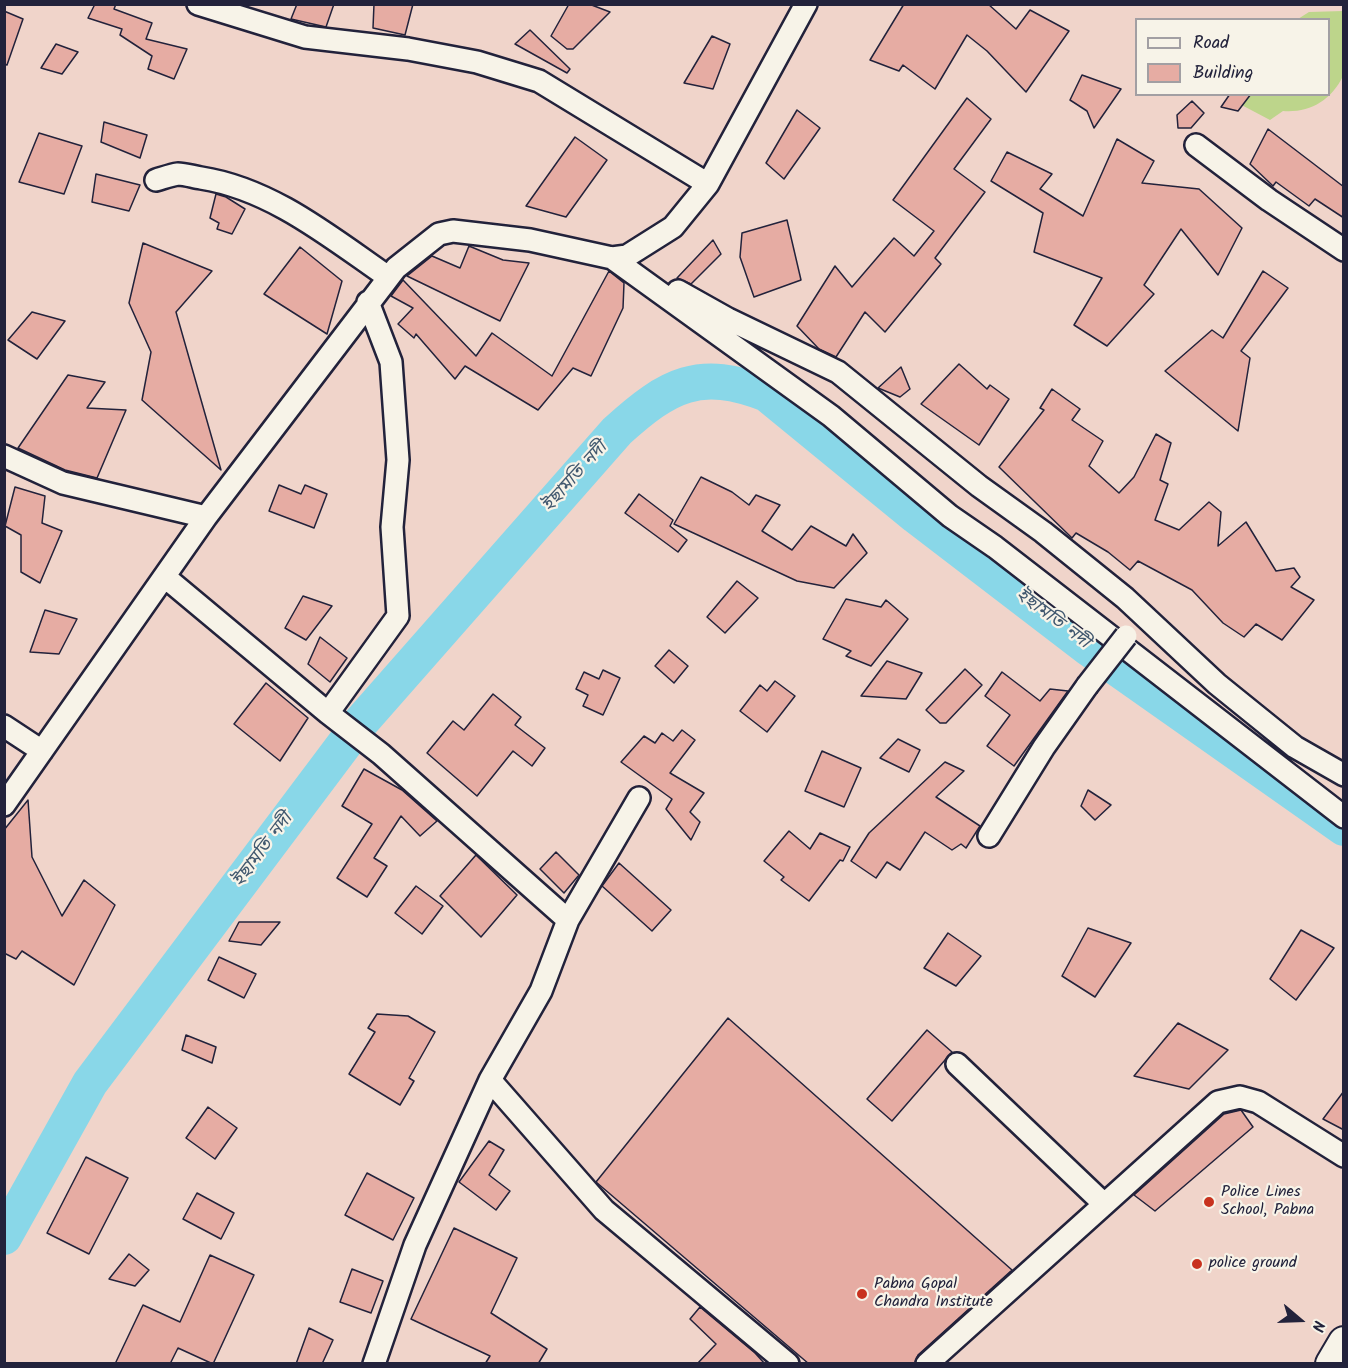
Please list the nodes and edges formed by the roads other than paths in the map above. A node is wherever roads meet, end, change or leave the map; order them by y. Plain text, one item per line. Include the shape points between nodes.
1 (198, 4) edge
2 (807, 4) edge
3 (1197, 146) dead end
4 (156, 180) dead end
5 (708, 184) junction
6 (1344, 250) edge
7 (619, 257) junction
8 (388, 277) junction
9 (368, 302) junction
10 (4, 456) edge
11 (206, 517) junction
12 (165, 577) junction
13 (1143, 615) junction
14 (328, 713) junction
15 (4, 726) edge
16 (42, 751) junction
17 (1344, 776) edge
18 (639, 798) dead end
19 (4, 805) edge
20 (1344, 818) edge
21 (989, 836) dead end
22 (568, 920) junction
23 (957, 1064) dead end
24 (490, 1080) junction
25 (1344, 1156) edge
26 (1104, 1204) junction
27 (1344, 1342) edge
28 (374, 1364) edge
29 (788, 1364) edge
30 (927, 1364) edge
31 (1331, 1364) edge

1 - 5 street via 305,37 408,49 477,62 539,81
2 - 5 street
3 - 6 street
4 - 8 street via 178,174 243,188 308,222
5 - 7 street via 673,227
7 - 8 street via 530,240 453,231 439,234
7 - 13 street via 728,320 838,372
7 - 20 street via 831,416 950,516
8 - 9 street
9 - 11 street
9 - 14 street via 391,362 398,460 392,527 398,616
10 - 11 street via 63,483
11 - 12 street
12 - 14 street
12 - 16 street
13 - 17 street via 1217,684 1295,747
13 - 21 street, bridge via 1044,747
14 - 22 street via 381,754
15 - 16 street
16 - 19 street
18 - 22 street
22 - 24 street via 541,991
23 - 26 street
24 - 28 street via 415,1245
24 - 29 street via 604,1210
25 - 26 street via 1266,1106 1240,1097 1218,1102
26 - 30 street
27 - 31 street

